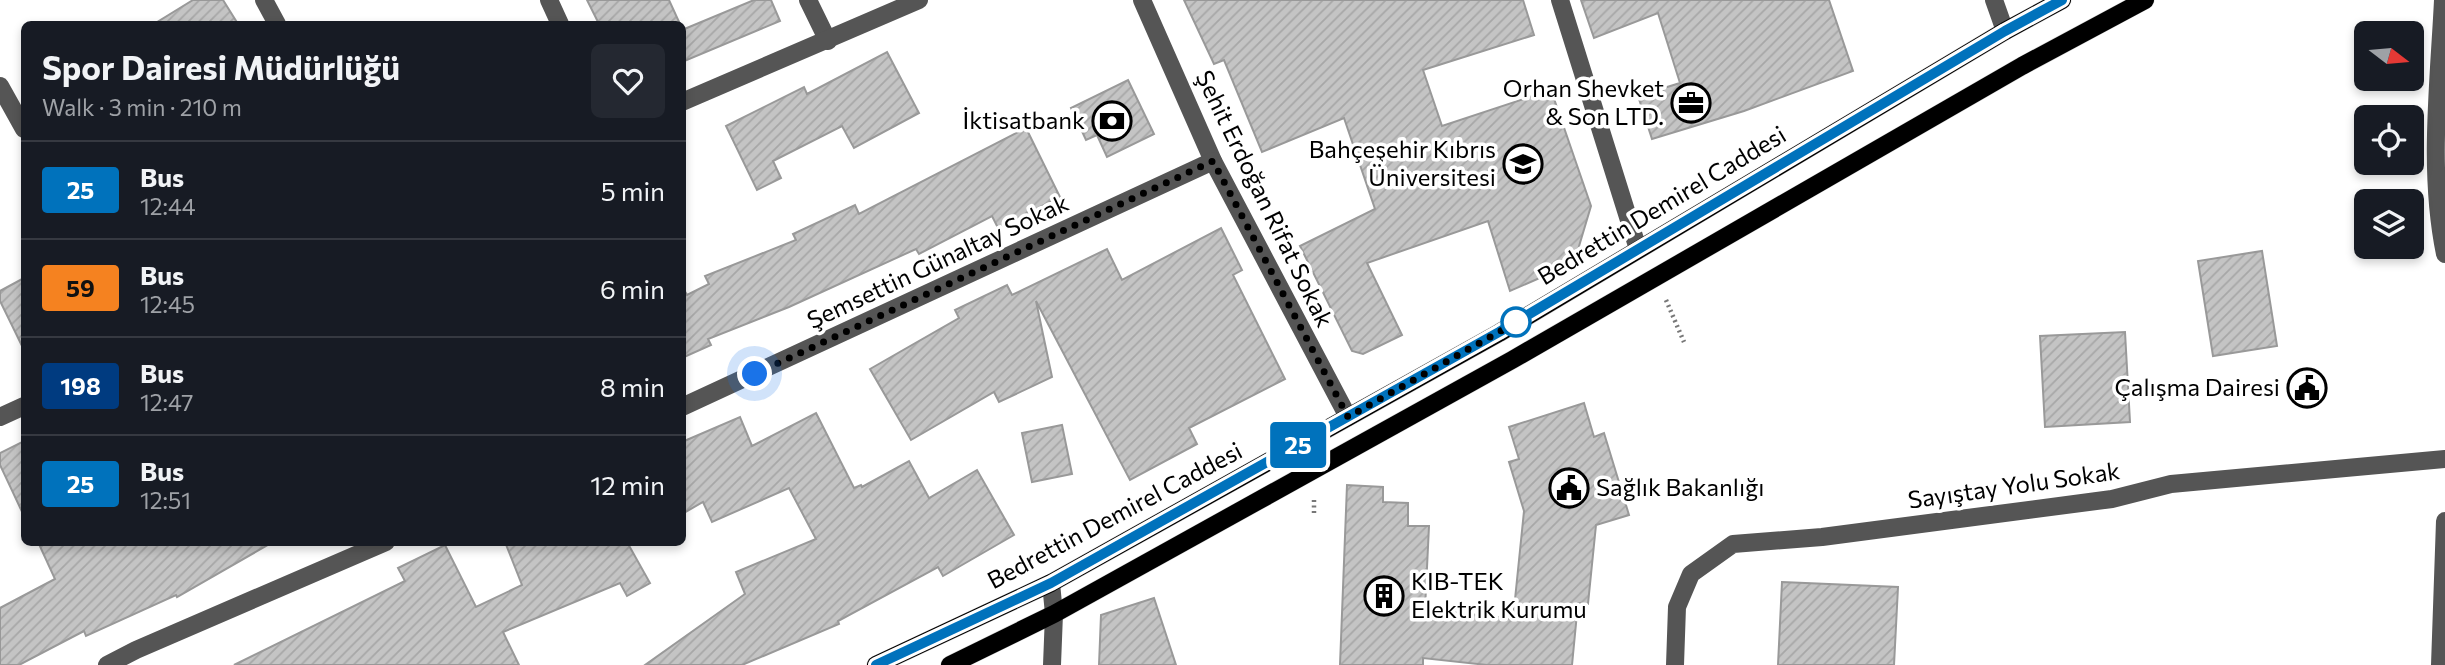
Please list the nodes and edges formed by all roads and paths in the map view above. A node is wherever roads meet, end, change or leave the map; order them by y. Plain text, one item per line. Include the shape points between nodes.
1 (264, 0) edge
2 (549, 0) edge
3 (808, 0) edge
4 (919, 0) edge
5 (1142, 0) edge
6 (1560, 0) edge
7 (1994, 0) edge
8 (2062, 0) edge
9 (2144, 0) edge
10 (2443, 0) edge
11 (275, 21) edge
12 (559, 21) edge
13 (2005, 31) junction
14 (828, 41) junction
15 (0, 86) edge
16 (686, 100) edge
17 (21, 124) edge
18 (1213, 161) junction
19 (1638, 249) junction
20 (2445, 254) edge
21 (1656, 277) junction
22 (1684, 342) dead end
23 (686, 405) edge
24 (21, 407) edge
25 (0, 417) edge
26 (1348, 417) junction
27 (2445, 459) edge
28 (2445, 521) edge
29 (377, 546) edge
30 (1051, 583) junction
31 (1054, 614) junction
32 (107, 665) edge
33 (876, 665) edge
34 (950, 665) edge
35 (1052, 665) edge
36 (1675, 665) edge
37 (2440, 665) edge

1 - 11 street
2 - 12 street
3 - 14 street
4 - 14 street
5 - 18 street, Şehit Erdoğan Rifat Sokak
6 - 19 street
7 - 13 street
8 - 13 main road, Bedrettin Demirel Caddesi
9 - 21 main road
10 - 20 street via 2436,153
13 - 19 main road, Bedrettin Demirel Caddesi
14 - 16 street
15 - 17 street
18 - 23 street, Şemsettin Günaltay Sokak
18 - 26 street, Şehit Erdoğan Rifat Sokak
19 - 26 main road, Bedrettin Demirel Caddesi
21 - 22 path
21 - 31 main road
24 - 25 street
26 - 30 main road, Bedrettin Demirel Caddesi
27 - 36 street, Sayıştay Yolu Sokak via 2171,484 2100,501 1733,544 1691,574 1677,607
28 - 37 street
29 - 32 street
30 - 31 street
30 - 33 main road, Bedrettin Demirel Caddesi
31 - 34 main road
31 - 35 street

